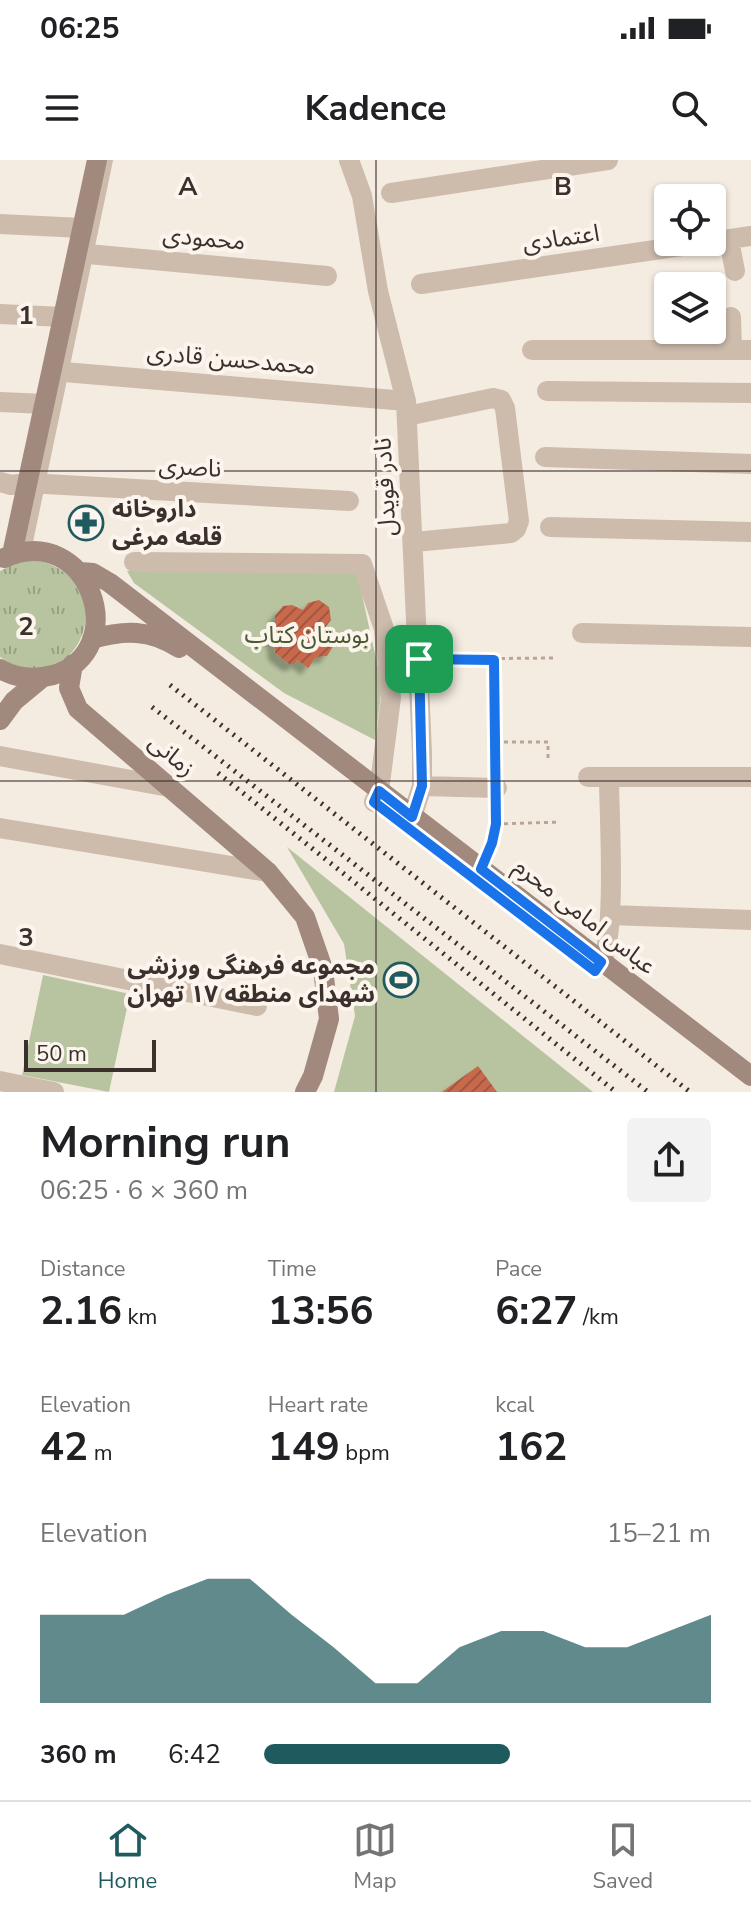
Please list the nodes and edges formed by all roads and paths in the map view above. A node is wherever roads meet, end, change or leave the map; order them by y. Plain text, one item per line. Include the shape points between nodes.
1 (97, 160) edge
2 (108, 160) edge
3 (349, 160) edge
4 (608, 160) edge
5 (391, 193) dead end
6 (0, 224) edge
7 (82, 228) junction
8 (751, 236) edge
9 (729, 240) junction
10 (83, 253) junction
11 (735, 271) dead end
12 (327, 276) dead end
13 (421, 284) dead end
14 (0, 314) edge
15 (63, 317) junction
16 (731, 317) dead end
17 (532, 350) dead end
18 (741, 350) edge
19 (58, 371) junction
20 (547, 391) dead end
21 (751, 393) edge
22 (0, 402) edge
23 (45, 404) junction
24 (406, 408) junction
25 (545, 457) dead end
26 (751, 464) edge
27 (0, 482) edge
28 (34, 484) junction
29 (349, 501) dead end
30 (550, 527) dead end
31 (751, 532) edge
32 (414, 542) junction
33 (13, 555) edge
34 (134, 562) dead end
35 (80, 572) junction
36 (582, 633) dead end
37 (751, 637) edge
38 (92, 639) junction
39 (554, 658) dead end
40 (419, 659) junction
41 (494, 660) junction
42 (73, 664) junction
43 (0, 669) edge
44 (43, 677) junction
45 (0, 720) edge
46 (496, 742) junction
47 (0, 756) edge
48 (548, 761) dead end
49 (588, 777) dead end
50 (751, 777) edge
51 (609, 778) junction
52 (422, 786) junction
53 (169, 787) junction
54 (497, 788) junction
55 (376, 796) junction
56 (412, 817) junction
57 (560, 822) dead end
58 (496, 824) junction
59 (0, 828) edge
60 (481, 869) junction
61 (268, 872) junction
62 (610, 915) junction
63 (751, 920) edge
64 (0, 954) edge
65 (598, 966) junction
66 (257, 1006) dead end
67 (751, 1076) edge
68 (0, 1081) edge
69 (751, 1091) edge
70 (54, 1092) edge
71 (305, 1092) edge

1 - 7 street
2 - 10 lane
3 - 24 street, نادر قویدل via 362,196
4 - 5 street
6 - 7 street
7 - 10 street
8 - 9 street, اعتمادی
9 - 11 street
9 - 13 street, اعتمادی
10 - 12 street, محمودی
10 - 15 street
10 - 19 lane
14 - 15 street
15 - 19 street
16 - 18 street
17 - 18 street
19 - 23 street
19 - 24 street, محمدحسن قادری
19 - 28 lane
20 - 21 street
22 - 23 street
23 - 28 street
24 - 32 street, نادر قویدل
24 - 32 street, محمدحسن قادری via 501,400 519,521 511,533
25 - 26 street
27 - 28 street, ناصری
28 - 29 street, ناصری
28 - 33 street
30 - 31 street
32 - 40 street, نادر قویدل
33 - 35 street, عباس امامی محرم via 53,554
34 - 55 street via 362,564 384,629 391,698
35 - 38 street via 95,604
35 - 55 street, عباس امامی محرم via 110,583
36 - 37 street
38 - 42 street
38 - 55 street, عباس امامی محرم via 135,631 176,646
39 - 41 path
40 - 41 path
40 - 52 street, نادر قویدل
41 - 46 path
42 - 44 street
42 - 53 street, زمانی via 69,688 78,709
43 - 44 street via 23,678
44 - 45 street
46 - 48 path via 548,742
46 - 54 path
47 - 53 street
49 - 51 street
50 - 51 street
51 - 62 street
52 - 54 street
52 - 56 street, نادر قویدل
53 - 61 street, زمانی
54 - 58 path
55 - 56 street, عباس امامی محرم
55 - 65 street, عباس امامی محرم
56 - 60 street, عباس امامی محرم
57 - 58 path
58 - 60 path
59 - 61 street
60 - 65 street, عباس امامی محرم
61 - 71 street, زمانی via 305,917 323,969 329,1019
62 - 63 street
62 - 65 street via 608,947
64 - 66 street
65 - 67 street, عباس امامی محرم
65 - 69 street, عباس امامی محرم
68 - 70 street

